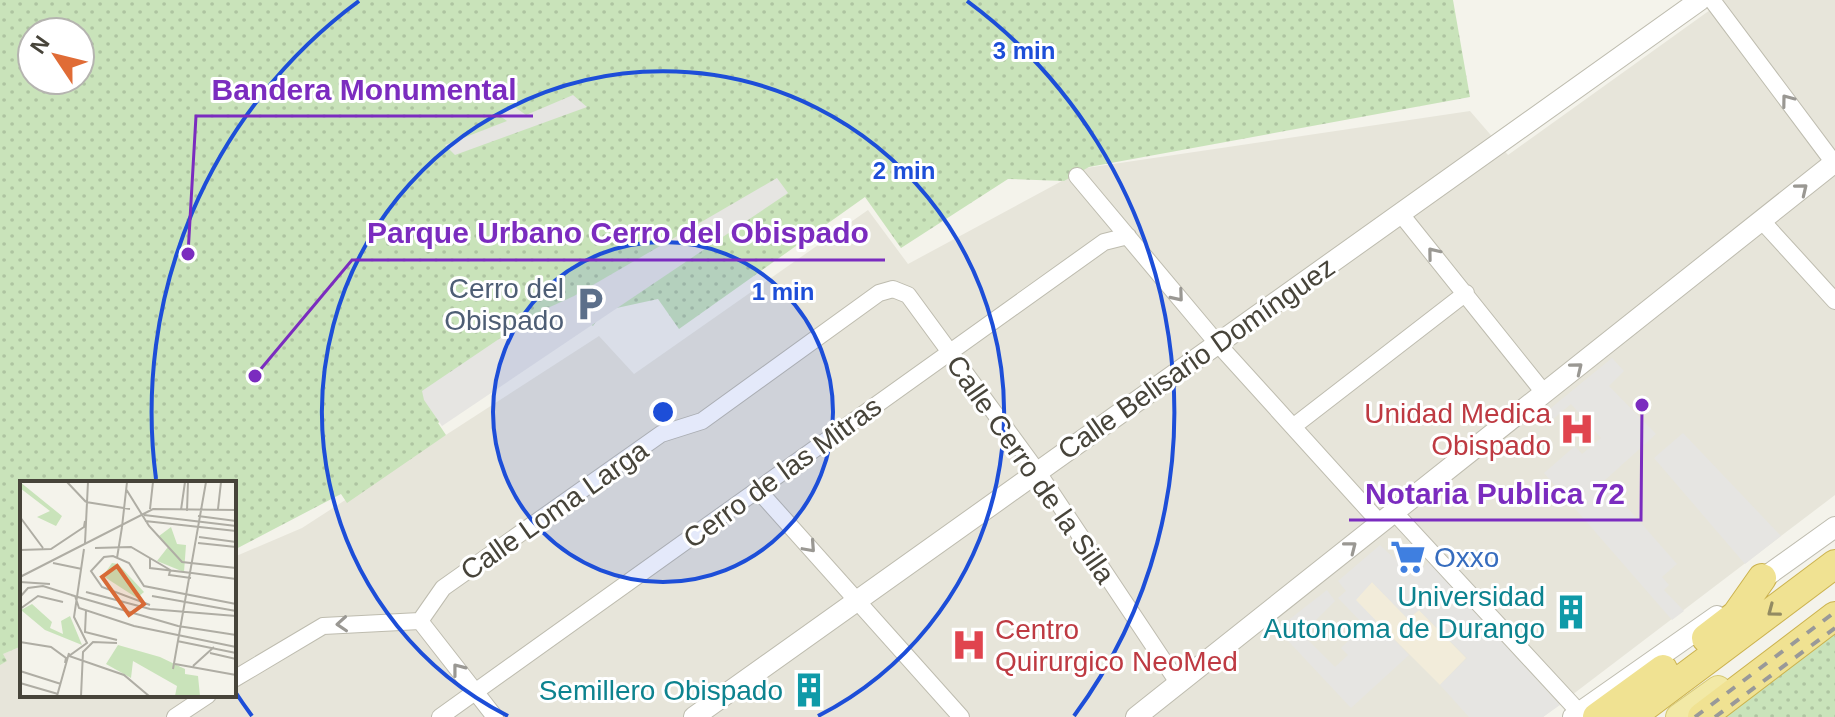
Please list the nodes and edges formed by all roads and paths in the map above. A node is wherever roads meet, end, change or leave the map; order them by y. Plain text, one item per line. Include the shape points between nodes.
1 (1700, 0) edge
2 (1712, 0) edge
3 (1834, 162) edge
4 (1077, 176) dead end
5 (1400, 213) junction
6 (1762, 221) junction
7 (1128, 236) junction
8 (1466, 293) junction
9 (908, 295) joint
10 (1835, 301) edge
11 (1217, 343) junction
12 (949, 353) junction
13 (1545, 394) junction
14 (1294, 426) junction
15 (1037, 471) junction
16 (758, 490) junction
17 (1388, 519) junction
18 (1835, 527) edge
19 (1835, 564) edge
20 (1762, 578) joint
21 (858, 600) junction
22 (1835, 602) edge
23 (1835, 616) edge
24 (420, 621) junction
25 (236, 678) edge
26 (1179, 684) junction
27 (476, 691) junction
28 (205, 697) edge
29 (1583, 715) edge
30 (175, 717) edge
31 (440, 717) edge
32 (495, 717) edge
33 (694, 717) edge
34 (961, 717) edge
35 (1136, 717) edge
36 (1631, 717) edge
37 (1679, 717) edge
38 (1702, 717) edge

1 - 5 street, Calle Belisario Domínguez
3 -> 2 street
6 -> 3 street
4 - 7 street
8 -> 5 street
5 - 11 street, Calle Belisario Domínguez
6 - 10 street
13 -> 6 street
7 -> 11 street
7 - 12 street, Cerro de las Mitras via 1104,242
8 - 13 street
8 - 14 street
9 - 12 street, Calle Cerro de la Silla
9 - 24 street, Calle Loma Larga via 893,289 879,293 702,421 661,434 443,588
11 - 14 street
11 - 15 street, Calle Belisario Domínguez
12 - 15 street, Calle Cerro de la Silla
12 - 16 street, Cerro de las Mitras
13 - 17 street
14 - 17 street
15 - 21 street, Calle Belisario Domínguez
15 - 26 street, Calle Cerro de la Silla
16 -> 21 street
16 - 27 street, Cerro de las Mitras
26 -> 17 street
17 - 29 street
18 - 20 street
19 -> 36 highway
20 - 29 highway via 1724,625
21 - 33 street, Calle Belisario Domínguez
21 - 34 street
22 - 37 main road
23 - 38 highway
24 -> 25 street via 323,626
27 -> 24 street
26 - 35 street
27 - 31 street, Cerro de las Mitras
27 - 32 street
28 - 30 street

